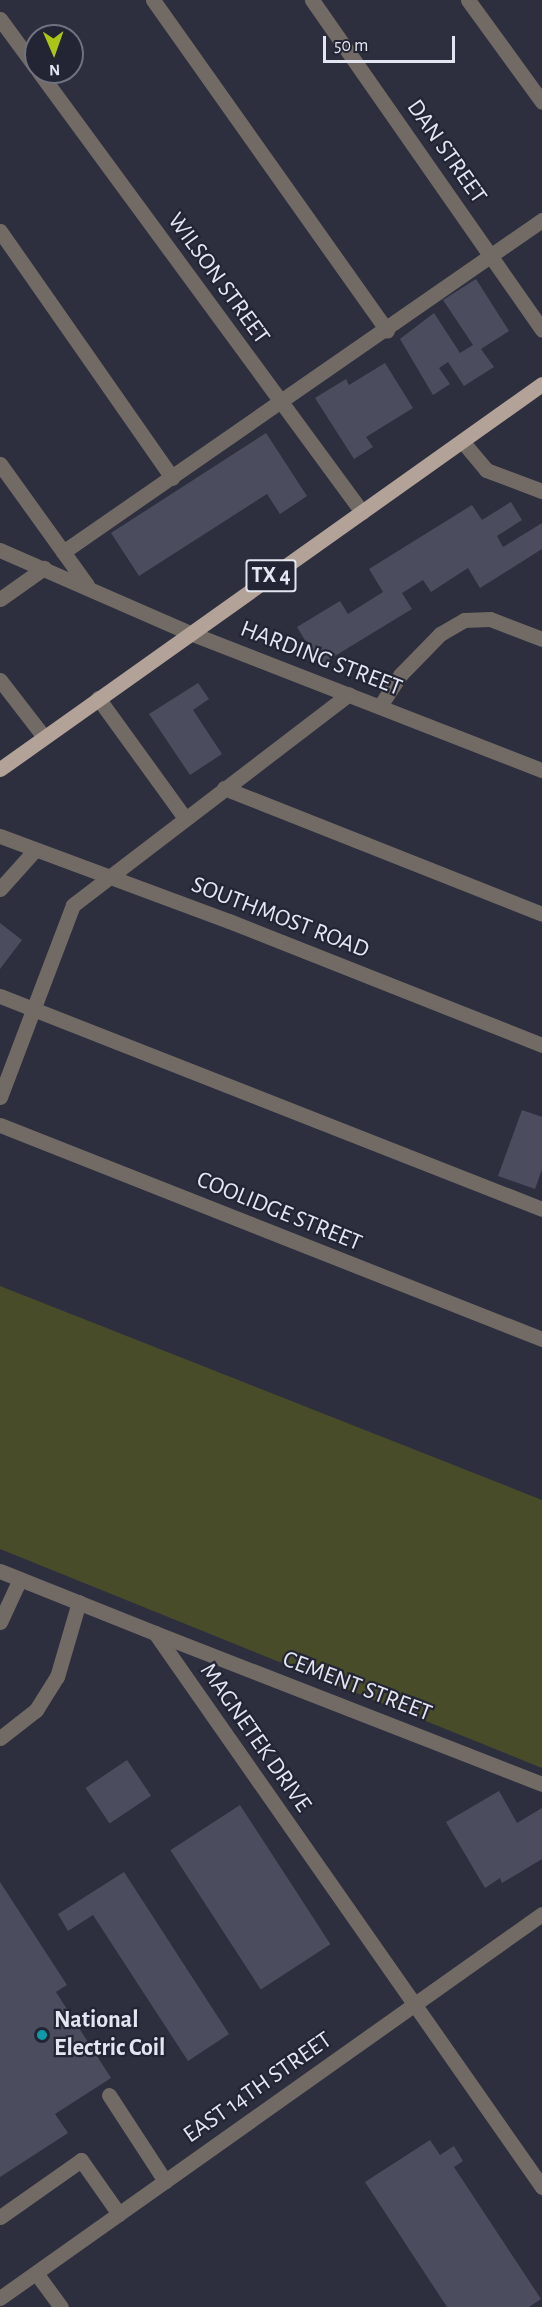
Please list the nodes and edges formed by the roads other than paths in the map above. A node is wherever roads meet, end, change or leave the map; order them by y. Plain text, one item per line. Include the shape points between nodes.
1 (153, 0) edge
2 (312, 0) edge
3 (468, 0) edge
4 (0, 19) edge
5 (24, 52) edge
6 (47, 84) edge
7 (542, 102) edge
8 (542, 220) edge
9 (0, 231) edge
10 (491, 256) junction
11 (387, 330) junction
12 (542, 330) edge
13 (542, 384) edge
14 (282, 403) junction
15 (462, 441) junction
16 (0, 464) edge
17 (171, 478) junction
18 (542, 491) edge
19 (362, 512) junction
20 (0, 550) edge
21 (63, 552) junction
22 (44, 568) junction
23 (87, 585) junction
24 (0, 599) edge
25 (190, 633) junction
26 (542, 639) edge
27 (0, 680) edge
28 (349, 694) junction
29 (98, 699) junction
30 (380, 706) junction
31 (44, 737) junction
32 (0, 769) edge
33 (542, 770) edge
34 (224, 788) junction
35 (185, 818) junction
36 (0, 836) edge
37 (35, 850) junction
38 (107, 876) junction
39 (3, 881) edge
40 (542, 914) edge
41 (0, 996) edge
42 (33, 1009) junction
43 (542, 1045) edge
44 (4, 1073) edge
45 (0, 1096) edge
46 (0, 1125) edge
47 (542, 1209) edge
48 (542, 1340) edge
49 (0, 1571) edge
50 (20, 1579) junction
51 (79, 1602) junction
52 (0, 1622) edge
53 (155, 1633) junction
54 (0, 1738) edge
55 (542, 1784) edge
56 (542, 1914) edge
57 (414, 2005) junction
58 (109, 2095) dead end
59 (165, 2181) junction
60 (542, 2187) edge
61 (119, 2214) junction
62 (0, 2217) edge
63 (36, 2273) junction
64 (4, 2298) edge
65 (61, 2307) edge

1 - 11 street
2 - 10 street, DAN STREET
3 - 7 street
4 - 5 street, WILSON STREET
6 - 14 street, WILSON STREET
8 - 10 street
9 - 17 street
10 - 11 street
10 - 12 street, DAN STREET
11 - 14 street
13 - 15 main road, TX 4
14 - 17 street
14 - 19 street, WILSON STREET
15 - 18 street via 486,470
15 - 19 main road, TX 4
16 - 21 street, HARDING STREET
17 - 21 street
19 - 25 main road, TX 4
20 - 22 street, HARDING STREET
21 - 23 street, HARDING STREET
22 - 23 street, HARDING STREET
22 - 24 street
23 - 25 street, HARDING STREET
25 - 28 street, HARDING STREET
25 - 29 main road, TX 4
26 - 30 street via 490,619 464,620 432,642 401,674
27 - 31 street
28 - 30 street, HARDING STREET
28 - 34 street
29 - 31 main road, TX 4
29 - 35 street
30 - 33 street, HARDING STREET
31 - 32 main road, TX 4
34 - 35 street
34 - 40 street
35 - 38 street
36 - 37 street, SOUTHMOST ROAD
37 - 38 street, SOUTHMOST ROAD
37 - 39 street
38 - 42 street via 73,905
38 - 43 street, SOUTHMOST ROAD
41 - 42 street
42 - 44 street
42 - 47 street
44 - 45 street
46 - 48 street, COOLIDGE STREET
49 - 50 street
50 - 51 street
50 - 52 street
51 - 53 street
51 - 54 street via 57,1677 36,1710
53 - 55 street, CEMENT STREET
53 - 57 street, MAGNETEK DRIVE
56 - 57 street, EAST 14TH STREET
57 - 59 street, EAST 14TH STREET
57 - 60 street, MAGNETEK DRIVE
58 - 59 street
59 - 61 street, EAST 14TH STREET
61 - 62 street via 81,2160
61 - 63 street, EAST 14TH STREET
63 - 64 street, EAST 14TH STREET
63 - 65 street

